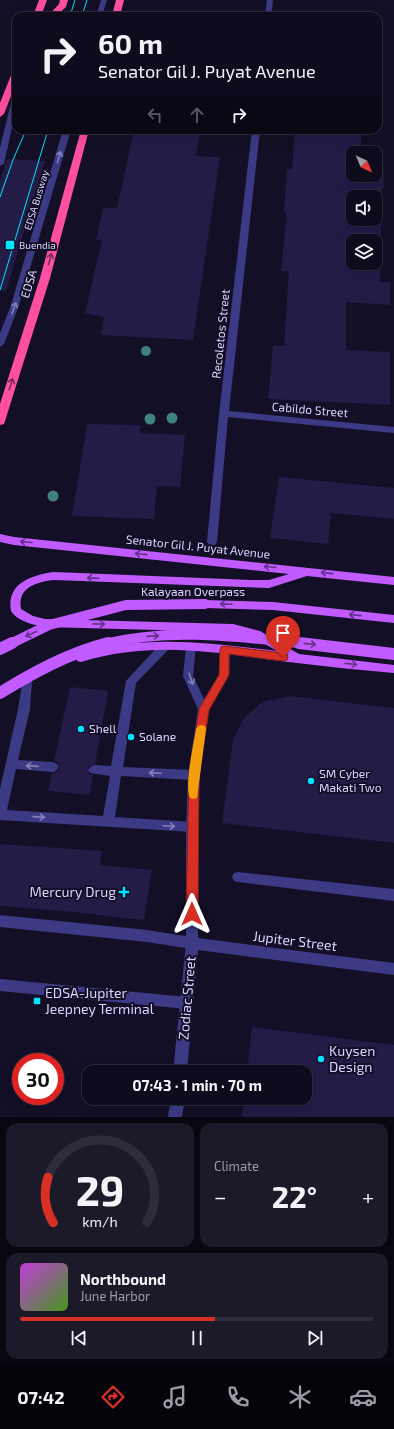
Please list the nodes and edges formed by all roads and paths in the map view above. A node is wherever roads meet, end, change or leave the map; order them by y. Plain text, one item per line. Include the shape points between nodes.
1 (43, 0) edge
2 (64, 0) edge
3 (104, 0) edge
4 (120, 0) edge
5 (270, 0) edge
6 (38, 12) edge
7 (56, 12) edge
8 (100, 12) edge
9 (117, 12) edge
10 (268, 12) edge
11 (12, 82) edge
12 (12, 112) edge
13 (0, 114) edge
14 (66, 134) edge
15 (84, 134) edge
16 (256, 134) edge
17 (0, 164) edge
18 (0, 344) edge
19 (224, 414) junction
20 (0, 421) edge
21 (394, 430) edge
22 (0, 538) edge
23 (212, 542) dead end
24 (309, 571) junction
25 (394, 581) edge
26 (394, 619) edge
27 (165, 646) junction
28 (191, 647) junction
29 (0, 650) edge
30 (224, 650) junction
31 (394, 654) edge
32 (298, 659) junction
33 (394, 669) edge
34 (27, 681) junction
35 (0, 695) edge
36 (204, 709) junction
37 (11, 764) junction
38 (53, 767) dead end
39 (94, 770) dead end
40 (117, 771) junction
41 (194, 775) junction
42 (0, 815) edge
43 (108, 822) junction
44 (192, 827) junction
45 (238, 877) dead end
46 (394, 895) edge
47 (0, 921) edge
48 (192, 943) junction
49 (394, 969) edge
50 (0, 986) edge
51 (187, 1003) junction
52 (181, 1065) edge
53 (177, 1105) edge
54 (176, 1117) edge

1 - 6 highway
2 - 7 highway
3 - 8 street
4 - 9 highway
5 - 10 street
11 - 13 highway
12 - 17 street
18 -> 14 street, EDSA Busway via 15,305
20 -> 15 highway, EDSA via 45,278
16 - 19 street, Recoletos Street
19 - 21 street, Cabildo Street
19 - 23 street, Recoletos Street
24 -> 22 main road, Senator Gil J. Puyat Avenue
25 -> 24 main road, Senator Gil J. Puyat Avenue
24 -> 32 main road via 269,584 54,576 36,578 25,584 14,604 16,612 33,621 45,623 233,628 256,634
26 -> 29 main road, Kalayaan Overpass, bridge via 273,606 126,606 49,625
27 - 28 main road
27 - 34 main road via 106,650 64,664
27 - 40 street via 131,681
28 - 30 main road
28 -> 36 street via 188,676
30 - 32 main road
30 - 36 street, Zodiac Street via 224,675
35 -> 31 main road, bridge via 41,668 62,659 136,637 220,635
32 -> 33 main road
34 - 35 main road
34 - 37 street via 24,709
36 - 41 street, Zodiac Street
38 -> 37 street
37 - 42 street
39 - 40 street
41 -> 40 street
40 - 43 street
41 - 44 street, Zodiac Street
42 -> 43 street
43 -> 44 street
44 - 48 street, Zodiac Street
45 - 46 street
47 - 48 street, Jupiter Street
48 - 49 street, Jupiter Street
48 - 51 street, Zodiac Street
50 - 51 street
51 - 52 street, Zodiac Street
53 - 54 street

